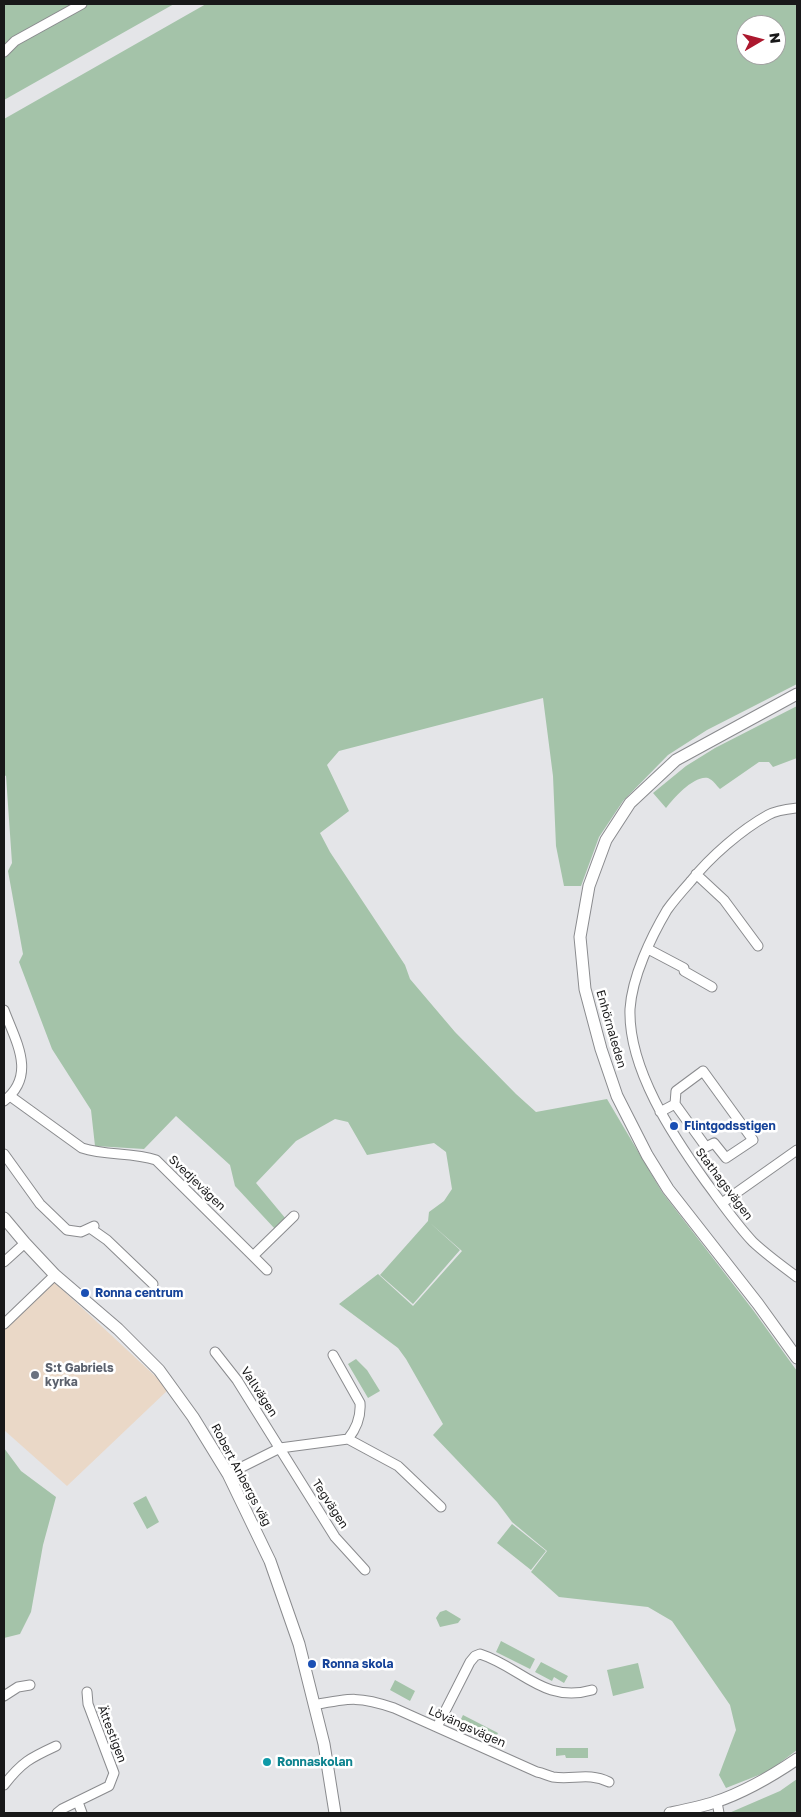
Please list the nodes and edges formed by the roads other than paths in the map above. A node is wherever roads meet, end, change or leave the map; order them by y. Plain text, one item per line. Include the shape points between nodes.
1 (82, 4) edge
2 (4, 52) edge
3 (797, 694) edge
4 (797, 808) edge
5 (696, 874) junction
6 (758, 946) dead end
7 (648, 950) junction
8 (712, 987) dead end
9 (4, 1010) edge
10 (7, 1099) edge
11 (675, 1104) junction
12 (660, 1112) junction
13 (797, 1150) edge
14 (4, 1154) edge
15 (722, 1203) junction
16 (294, 1216) dead end
17 (4, 1218) edge
18 (25, 1244) junction
19 (252, 1256) junction
20 (4, 1259) edge
21 (267, 1270) dead end
22 (56, 1275) junction
23 (797, 1277) edge
24 (153, 1284) dead end
25 (4, 1324) edge
26 (214, 1352) dead end
27 (333, 1355) dead end
28 (797, 1358) edge
29 (348, 1439) junction
30 (280, 1448) junction
31 (228, 1474) junction
32 (441, 1507) dead end
33 (365, 1570) dead end
34 (30, 1685) dead end
35 (592, 1690) dead end
36 (87, 1692) dead end
37 (4, 1696) edge
38 (314, 1705) junction
39 (437, 1727) junction
40 (56, 1746) dead end
41 (797, 1759) edge
42 (609, 1782) dead end
43 (4, 1785) edge
44 (78, 1802) junction
45 (718, 1808) edge
46 (58, 1813) edge
47 (82, 1813) edge
48 (335, 1813) edge
49 (670, 1813) edge

1 - 2 street via 15,41
3 - 28 street, Enhörnaleden via 676,760 630,803 606,840 589,886 580,937 585,989 601,1049 617,1096 647,1155 668,1189
4 - 5 street, Stathagsvägen via 769,814 722,849
5 - 6 street via 724,900
5 - 7 street, Stathagsvägen via 668,910
7 - 8 street
7 - 12 street, Stathagsvägen via 633,987 630,1009 635,1044
9 - 10 street via 22,1064 19,1081
10 - 19 street, Svedjevägen via 82,1148 156,1160
11 - 11 street via 706,1148 714,1143 726,1158 753,1140 704,1071 676,1091
11 - 12 street
12 - 15 street, Stathagsvägen via 677,1142
13 - 15 street
14 - 24 street via 40,1204 67,1230 80,1232 92,1227
15 - 23 street, Stathagsvägen via 752,1241
16 - 19 street
17 - 18 street, Robert Anbergs väg
18 - 20 street
18 - 22 street, Robert Anbergs väg
19 - 21 street, Svedjevägen
22 - 25 street
22 - 31 street, Robert Anbergs väg via 159,1370
26 - 30 street, Vallvägen via 237,1380
27 - 29 street via 360,1403 359,1418
29 - 30 street
29 - 32 street via 398,1466
30 - 31 street
30 - 33 street, Tegvägen via 335,1537
31 - 38 street, Robert Anbergs väg via 270,1561 299,1644
34 - 37 street via 18,1687
35 - 39 street via 571,1694 550,1690 480,1654 470,1662
36 - 44 street, Ättestigen via 88,1704 114,1773 109,1786
38 - 39 street, Lövängsvägen via 343,1699 366,1699
38 - 48 street, Robert Anbergs väg
39 - 42 street, Lövängsvägen via 538,1772 554,1777 599,1777
40 - 43 street via 29,1758
41 - 45 street
44 - 46 street, Ättestigen
44 - 47 street
45 - 49 street

